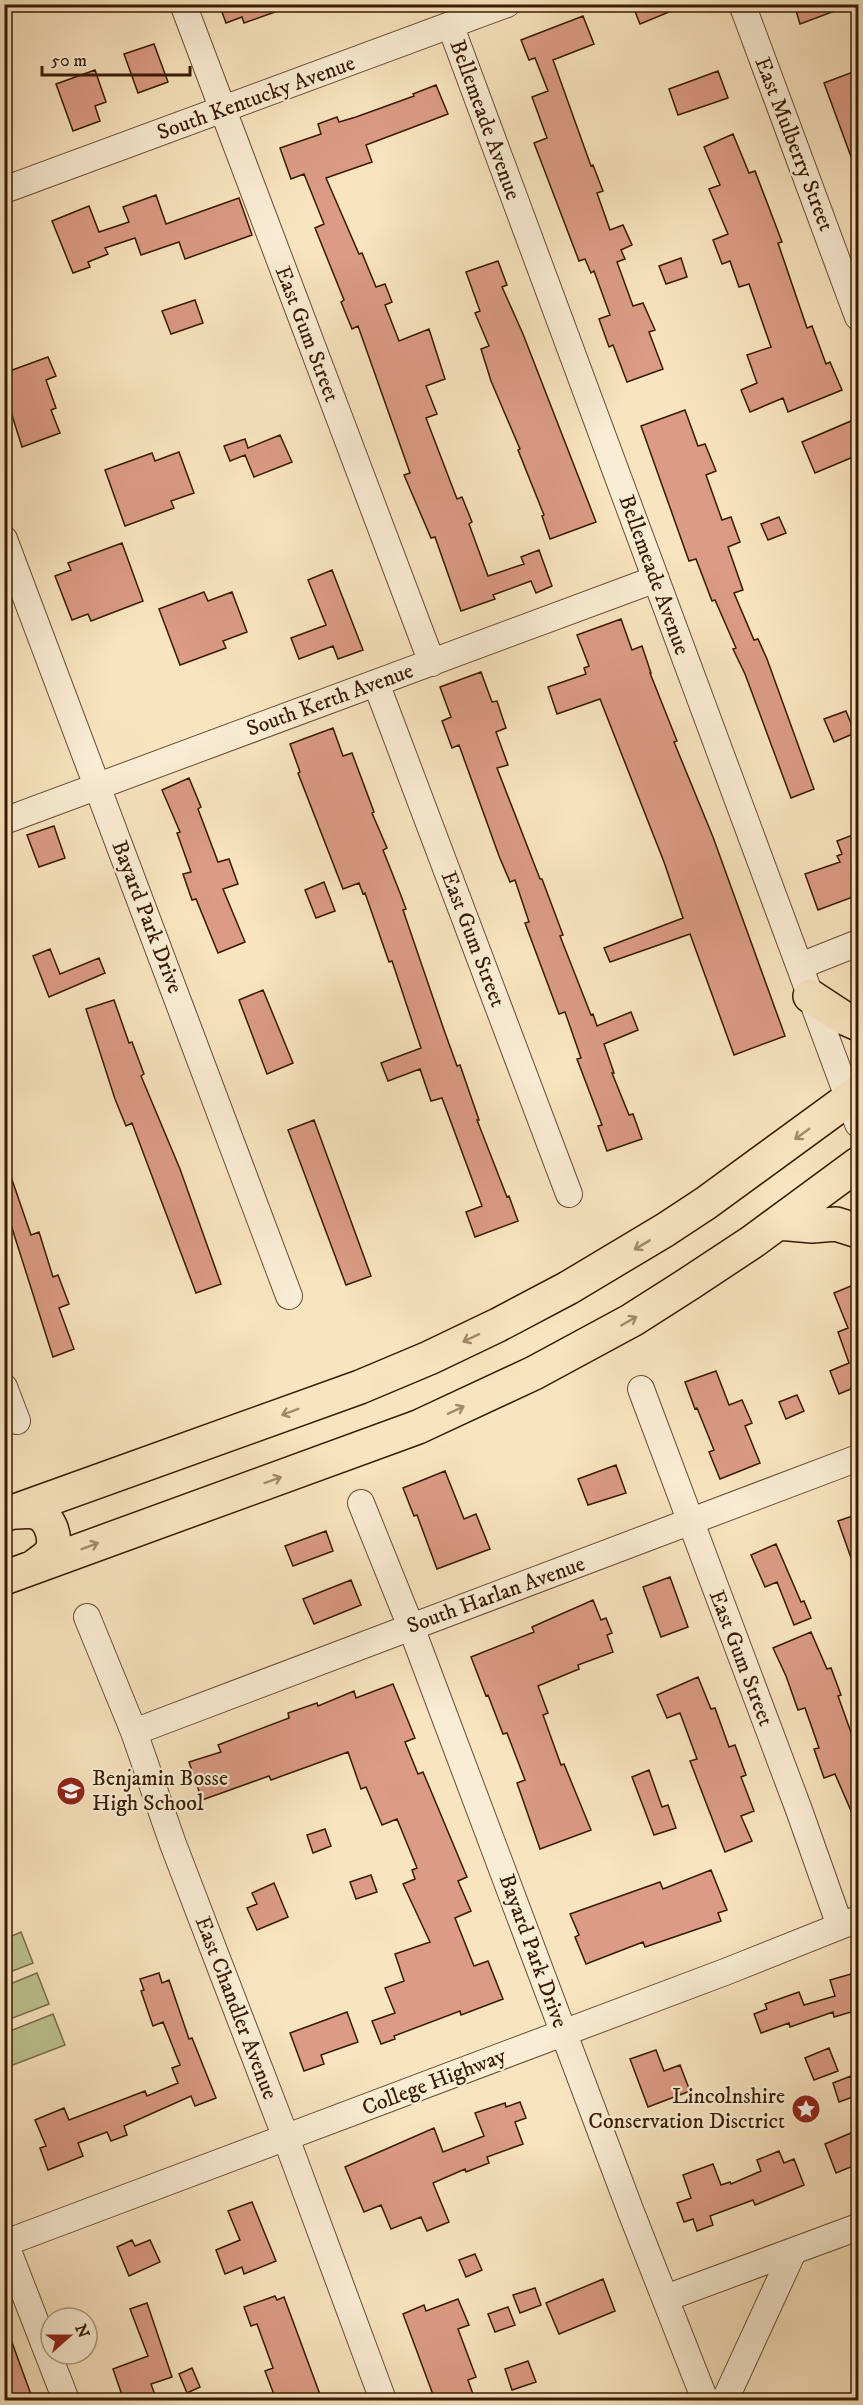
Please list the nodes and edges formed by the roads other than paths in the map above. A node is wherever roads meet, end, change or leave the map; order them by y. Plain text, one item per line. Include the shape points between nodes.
1 (183, 4) edge
2 (742, 4) edge
3 (505, 5) edge
4 (451, 27) junction
5 (223, 110) junction
6 (4, 190) edge
7 (858, 317) edge
8 (4, 539) edge
9 (656, 579) junction
10 (432, 663) junction
11 (376, 683) junction
12 (98, 787) junction
13 (4, 821) edge
14 (858, 943) edge
15 (805, 981) junction
16 (858, 1024) edge
17 (855, 1105) edge
18 (858, 1164) edge
19 (569, 1194) dead end
20 (778, 1223) junction
21 (858, 1231) edge
22 (289, 1296) dead end
23 (4, 1387) edge
24 (640, 1389) dead end
25 (17, 1421) dead end
26 (858, 1458) edge
27 (361, 1503) dead end
28 (10, 1514) edge
29 (690, 1523) junction
30 (35, 1566) junction
31 (4, 1578) edge
32 (87, 1617) dead end
33 (411, 1626) junction
34 (134, 1732) junction
35 (849, 1923) edge
36 (563, 2031) junction
37 (286, 2138) junction
38 (858, 2227) edge
39 (6, 2239) edge
40 (793, 2253) junction
41 (666, 2298) junction
42 (66, 2400) edge
43 (383, 2400) edge
44 (705, 2400) edge
45 (725, 2400) edge

1 - 5 street, East Gum Street
2 - 7 street, East Mulberry Street
3 - 4 street, South Kentucky Avenue
4 - 5 street, South Kentucky Avenue
4 - 9 street, Bellemeade Avenue
5 - 6 street, South Kentucky Avenue
5 - 10 street, East Gum Street
8 - 12 street, Bayard Park Drive
9 - 10 street, South Kerth Avenue
9 - 15 street, Bellemeade Avenue
10 - 11 street, South Kerth Avenue
11 - 12 street, South Kerth Avenue
11 - 19 street, East Gum Street
12 - 13 street, South Kerth Avenue
12 - 22 street, Bayard Park Drive
14 - 15 street
15 - 16 highway via 842,1017
15 - 17 street, Bellemeade Avenue
17 -> 28 highway via 665,1230 498,1325 360,1387
18 - 20 highway
20 - 21 highway via 836,1224
30 -> 20 highway via 453,1411 632,1320
23 - 25 street
24 - 29 street, East Gum Street
26 - 29 street, South Harlan Avenue
27 - 33 street, Bayard Park Drive
28 - 30 highway via 36,1512 52,1530 52,1552
29 - 33 street, South Harlan Avenue
29 - 35 street, East Gum Street via 799,1810
30 - 31 highway
32 - 34 street, East Chandler Avenue
33 - 34 street, South Harlan Avenue
33 - 36 street, Bayard Park Drive
34 - 37 street, East Chandler Avenue
35 - 36 street, College Highway
36 - 37 street, College Highway
36 - 41 street, Bayard Park Drive
37 - 39 street, College Highway
37 - 43 street, East Chandler Avenue
38 - 40 street
39 - 42 street
40 - 41 street
40 - 45 street
41 - 44 street, Bayard Park Drive

